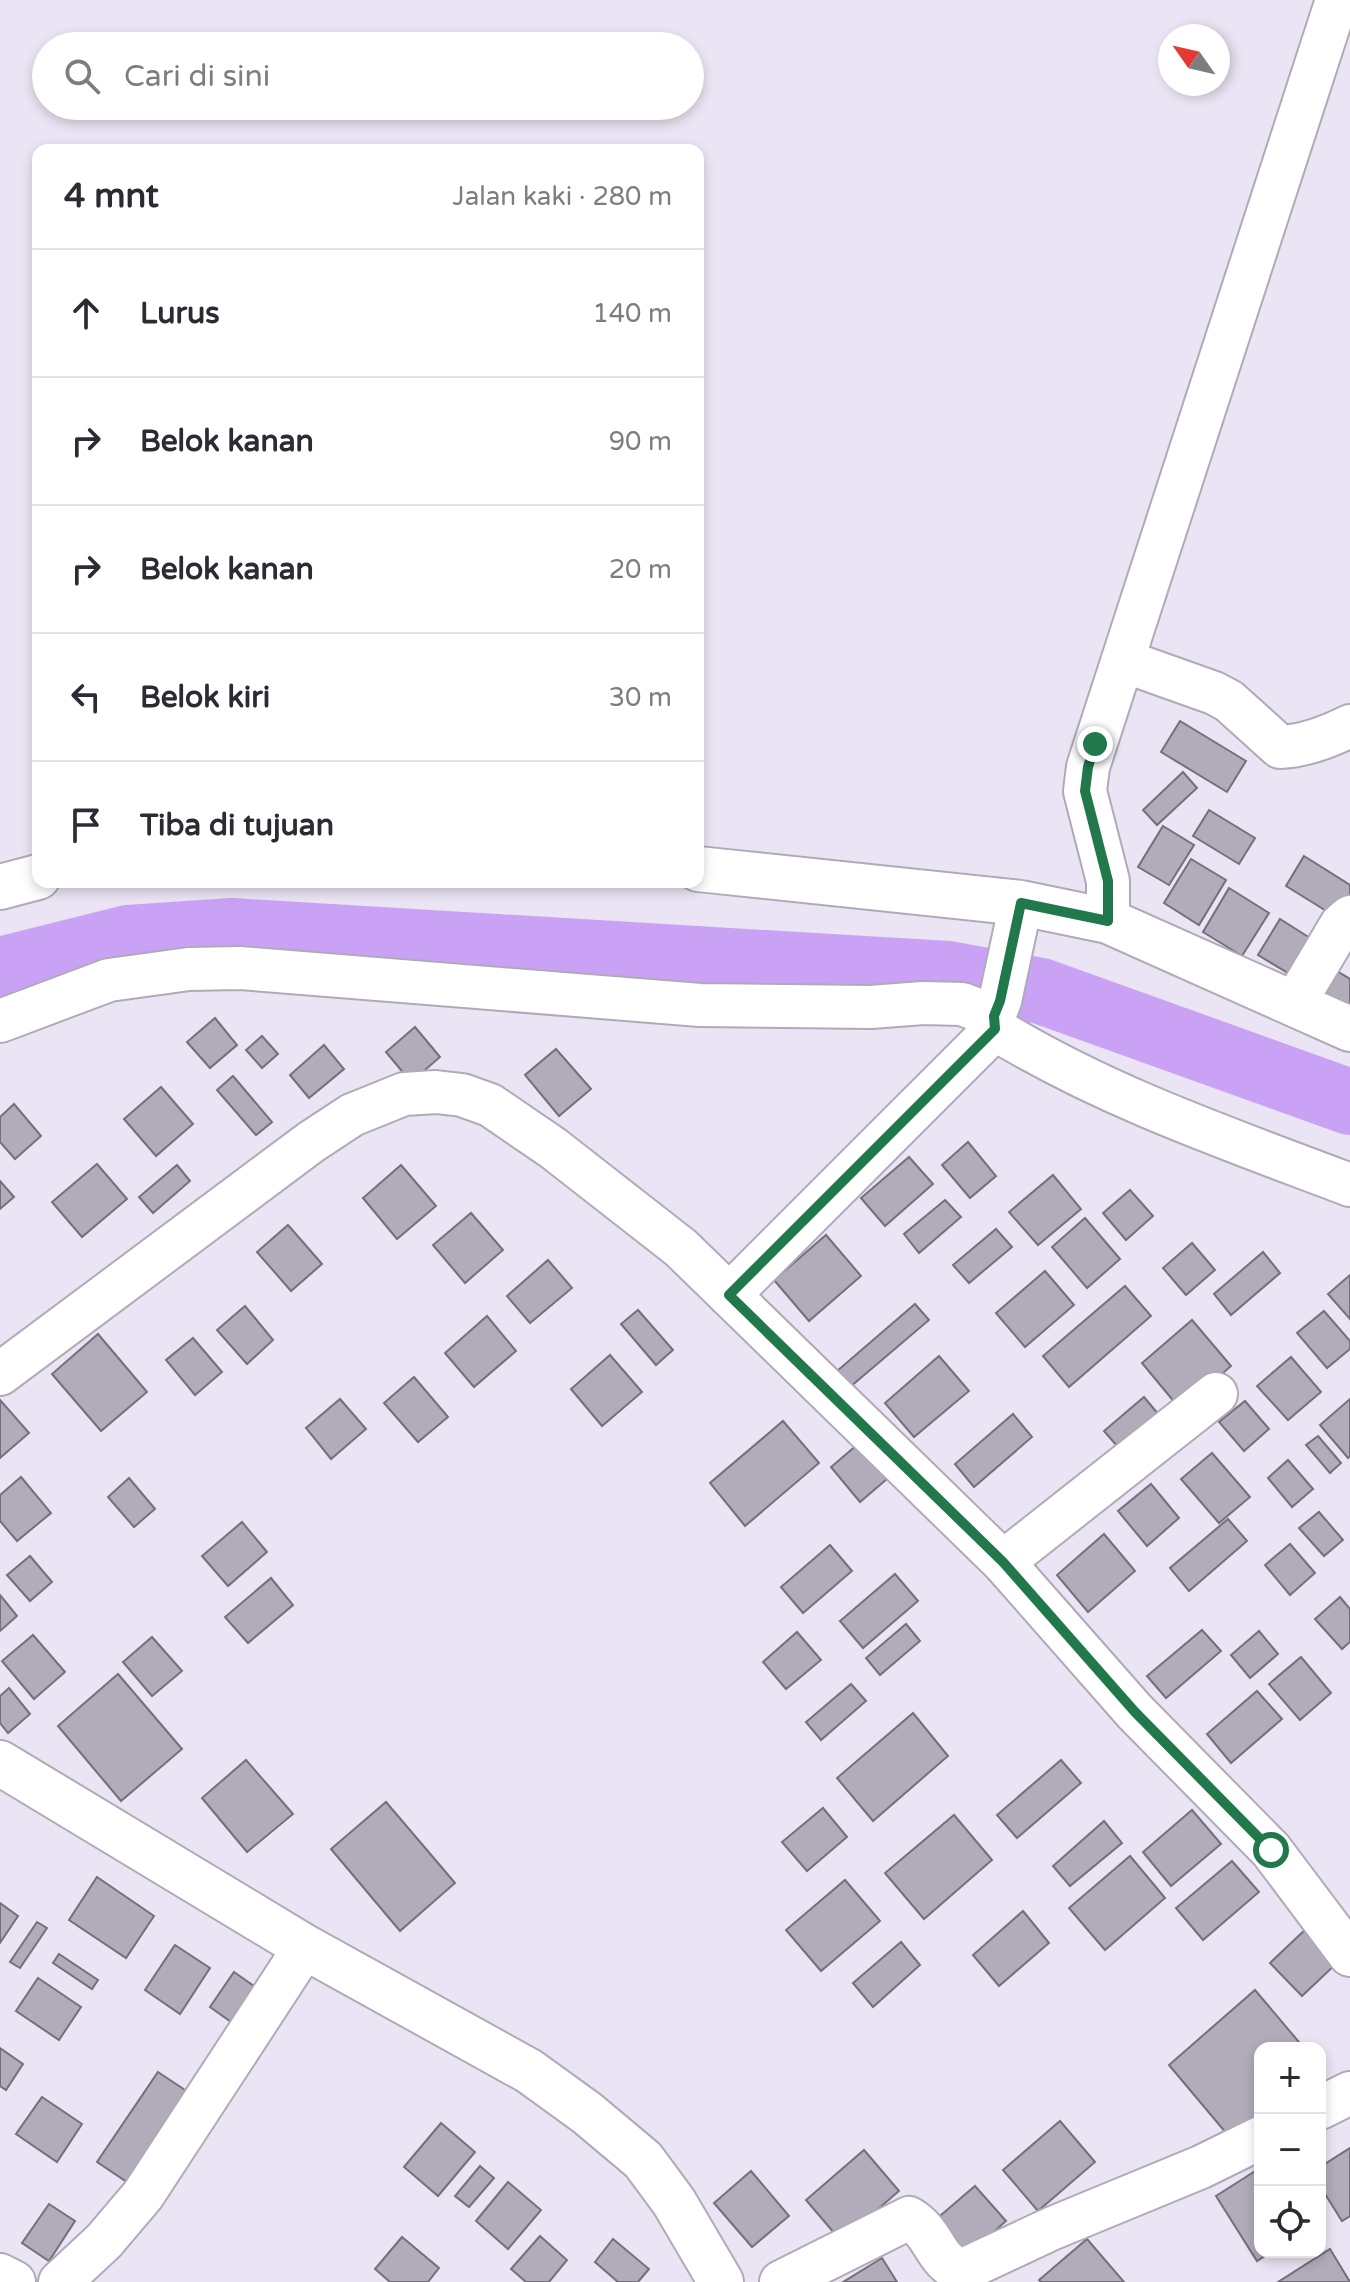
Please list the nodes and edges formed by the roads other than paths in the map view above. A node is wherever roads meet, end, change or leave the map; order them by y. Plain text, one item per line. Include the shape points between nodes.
1 (1337, 0) edge
2 (1124, 661) junction
3 (1350, 726) edge
4 (704, 870) edge
5 (32, 879) edge
6 (0, 887) edge
7 (1350, 917) edge
8 (1017, 921) junction
9 (1108, 921) junction
10 (1294, 1004) junction
11 (996, 1015) junction
12 (0, 1021) edge
13 (1350, 1029) edge
14 (1350, 1185) edge
15 (729, 1295) junction
16 (0, 1374) edge
17 (1216, 1394) dead end
18 (1003, 1562) junction
19 (0, 1763) edge
20 (305, 1947) junction
21 (1350, 1955) edge
22 (1350, 2093) edge
23 (1326, 2105) edge
24 (1254, 2141) edge
25 (0, 2275) edge
26 (14, 2282) edge
27 (60, 2282) edge
28 (721, 2282) edge
29 (781, 2282) edge

1 - 2 street
2 - 3 street via 1229,701 1280,747
2 - 9 street via 1088,767 1085,791 1108,881
4 - 8 street
5 - 6 street
7 - 10 street
8 - 9 street
8 - 11 street
9 - 10 street
10 - 13 street
11 - 12 street via 962,1004 700,1005 240,968 109,980
11 - 14 street via 1097,1084
11 - 15 street
15 - 16 street via 681,1248 490,1105 462,1095 404,1094 352,1115 311,1142
15 - 18 street
17 - 18 street
18 - 21 street via 1135,1712 1271,1850
19 - 20 street
20 - 27 street via 143,2195
20 - 28 street via 529,2071 587,2113 643,2160
22 - 23 street
24 - 29 street via 961,2271 948,2265 923,2226 909,2218
25 - 26 street

